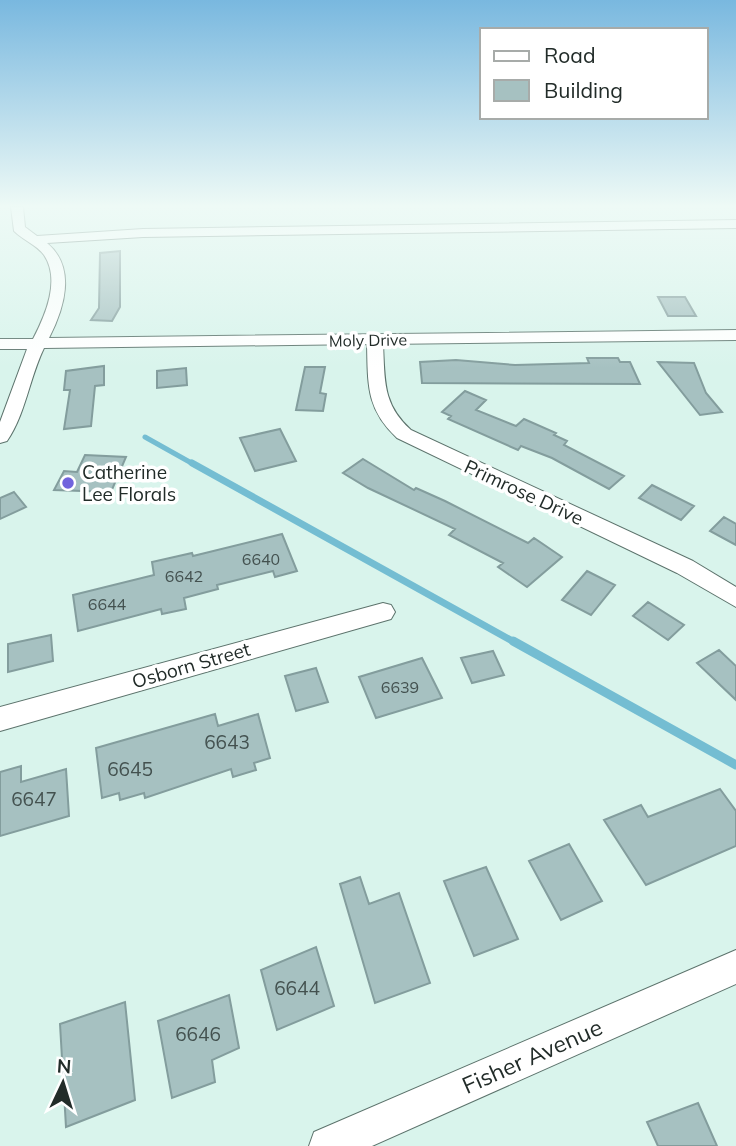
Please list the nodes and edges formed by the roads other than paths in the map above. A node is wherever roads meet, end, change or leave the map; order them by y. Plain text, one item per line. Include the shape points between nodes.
1 (54, 260) edge
2 (731, 335) edge
3 (375, 340) junction
4 (0, 344) edge
5 (40, 344) junction
6 (736, 352) edge
7 (0, 437) edge
8 (736, 598) edge
9 (383, 612) dead end
10 (0, 719) edge
11 (736, 967) edge
12 (346, 1142) edge

1 - 5 street via 58,301
2 - 3 street, Moly Drive
2 - 6 street
3 - 5 street, Moly Drive
3 - 8 street, Primrose Drive via 379,404 404,434 685,567
4 - 5 street, Moly Drive
5 - 7 street via 24,373 15,412
9 - 10 street, Osborn Street
11 - 12 street, Fisher Avenue

